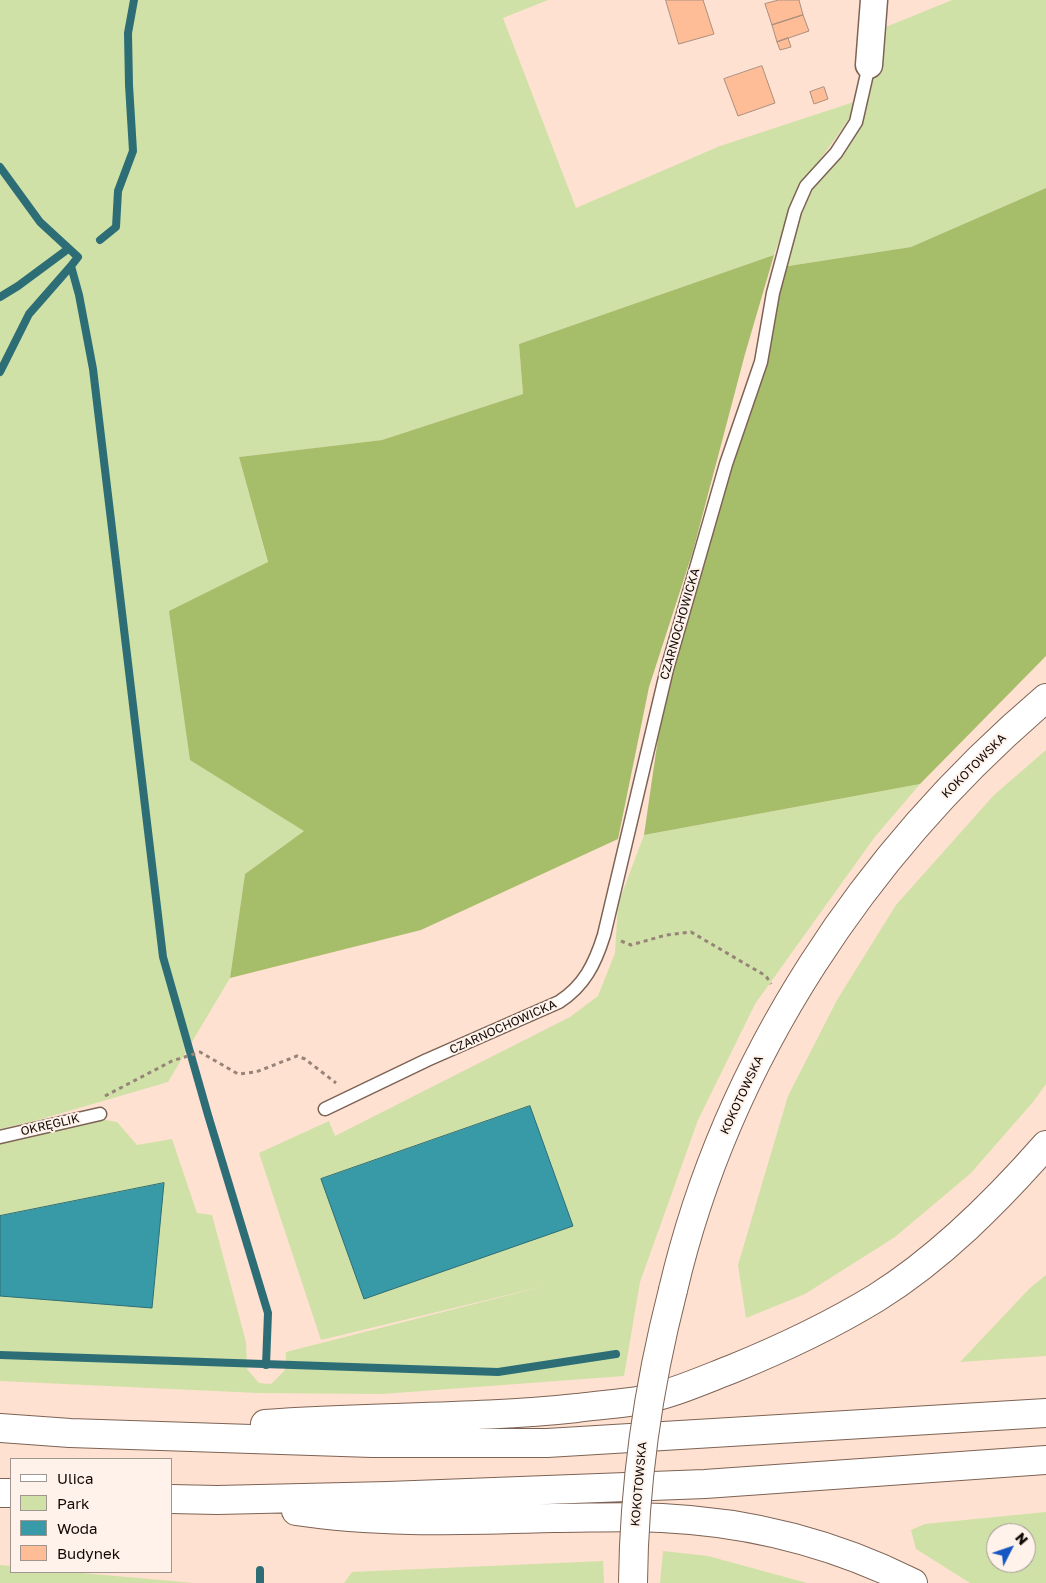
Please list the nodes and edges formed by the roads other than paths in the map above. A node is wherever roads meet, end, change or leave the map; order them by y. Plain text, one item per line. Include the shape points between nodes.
1 (874, 0) edge
2 (869, 65) joint
3 (1046, 698) edge
4 (324, 1109) dead end
5 (97, 1114) road end
6 (0, 1137) edge
7 (1046, 1145) edge
8 (1046, 1413) edge
9 (0, 1428) edge
10 (140, 1434) junction
11 (1046, 1460) edge
12 (172, 1499) edge
13 (217, 1500) junction
14 (633, 1583) edge
15 (913, 1583) edge

1 - 2 street, CZARNOCHOWICKA
2 - 4 lane, CZARNOCHOWICKA via 856,122 836,153 806,186 795,211 773,293 760,362 728,456 667,669 604,936 586,975 574,993 559,1002
3 - 14 main road, KOKOTOWSKA, bridge via 991,746 890,857 852,905 814,961 765,1045 727,1126 681,1254 658,1348 642,1440
5 - 6 lane, OKRĘGLIK
7 - 10 main road via 981,1214 877,1297 763,1357 659,1396 545,1411 327,1419
8 - 10 main road via 547,1443 372,1443
9 - 10 main road
11 - 13 main road via 705,1484
12 - 13 main road
13 - 15 main road via 336,1517 420,1520 663,1518 715,1524 785,1534 854,1556

